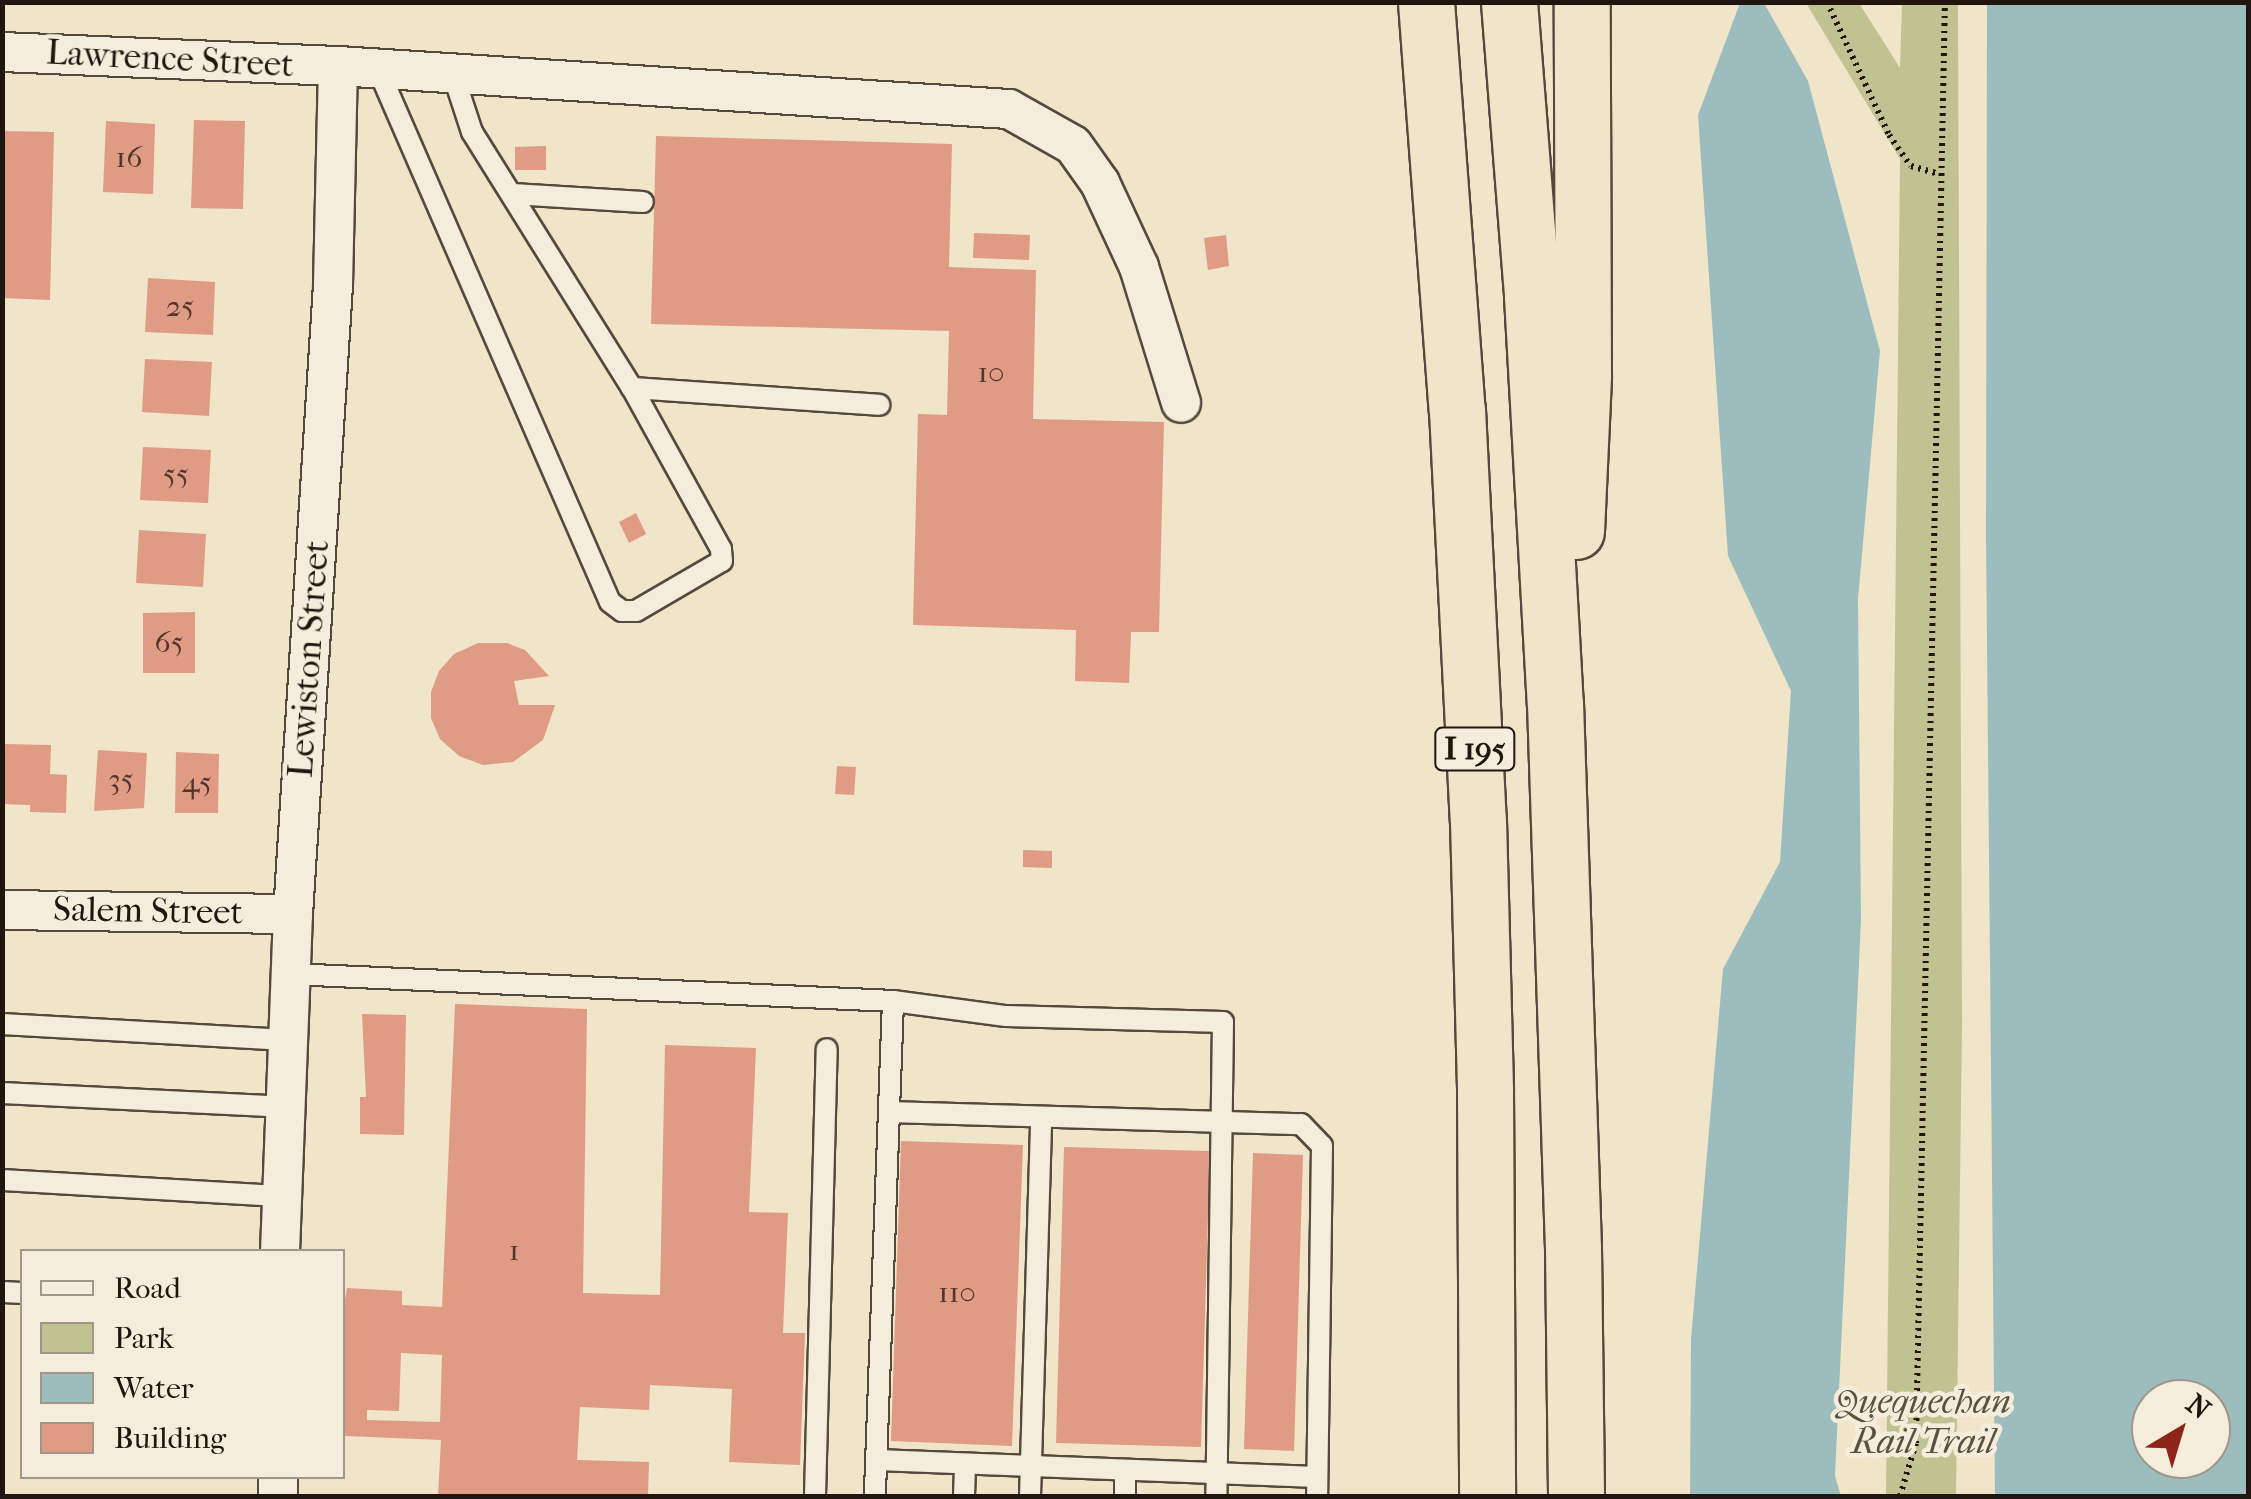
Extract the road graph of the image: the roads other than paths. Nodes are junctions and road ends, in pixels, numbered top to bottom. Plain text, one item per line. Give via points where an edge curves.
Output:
1 (1426, 2) edge
2 (1509, 2) edge
3 (1582, 2) edge
4 (2, 52) edge
5 (338, 66) junction
6 (378, 69) junction
7 (453, 74) junction
8 (513, 194) junction
9 (642, 202) dead end
10 (632, 388) junction
11 (1181, 402) dead end
12 (879, 406) dead end
13 (1560, 839) junction
14 (2, 910) edge
15 (292, 914) junction
16 (290, 974) junction
17 (894, 1001) junction
18 (2, 1024) edge
19 (287, 1040) junction
20 (826, 1050) dead end
21 (2, 1093) edge
22 (284, 1107) junction
23 (889, 1112) junction
24 (1042, 1116) junction
25 (1221, 1122) junction
26 (2, 1180) edge
27 (282, 1196) junction
28 (280, 1249) edge
29 (877, 1460) junction
30 (965, 1464) junction
31 (1030, 1466) junction
32 (1126, 1470) junction
33 (1216, 1473) junction
34 (1317, 1487) edge
35 (815, 1496) edge
36 (875, 1496) edge
37 (964, 1496) edge
38 (1030, 1496) edge
39 (1124, 1496) edge
40 (1216, 1496) edge
41 (1486, 1496) edge
42 (1576, 1496) edge

1 - 41 highway, I 195 via 1457,410 1478,820
2 - 13 highway, I 195 via 1537,372
3 - 13 highway via 1583,375
4 - 5 street, Lawrence Street
5 - 6 street, Lawrence Street
5 - 15 street, Lewiston Street via 324,455
6 - 7 street, Lawrence Street
6 - 10 lane via 610,602 622,611 636,611 722,562 721,549
7 - 8 lane via 472,132
7 - 11 street, Lawrence Street via 1009,109 1073,145 1100,182 1139,267
8 - 9 lane
8 - 10 lane
10 - 12 lane
13 - 42 highway, I 195
14 - 15 street, Salem Street
15 - 16 street, Lewiston Street
16 - 17 lane
16 - 19 street, Lewiston Street
17 - 23 lane
17 - 25 lane via 1006,1016 1223,1022
18 - 19 lane
19 - 22 street, Lewiston Street
20 - 35 lane
21 - 22 lane
22 - 27 street, Lewiston Street
23 - 24 lane
23 - 29 lane
24 - 25 lane
24 - 31 lane
25 - 33 lane
25 - 34 lane via 1301,1124 1322,1146
26 - 27 lane
27 - 28 street, Lewiston Street
29 - 30 lane
29 - 36 lane
30 - 31 lane
30 - 37 lane
31 - 32 lane
31 - 38 lane
32 - 33 lane
32 - 39 lane
33 - 34 lane
33 - 40 lane

